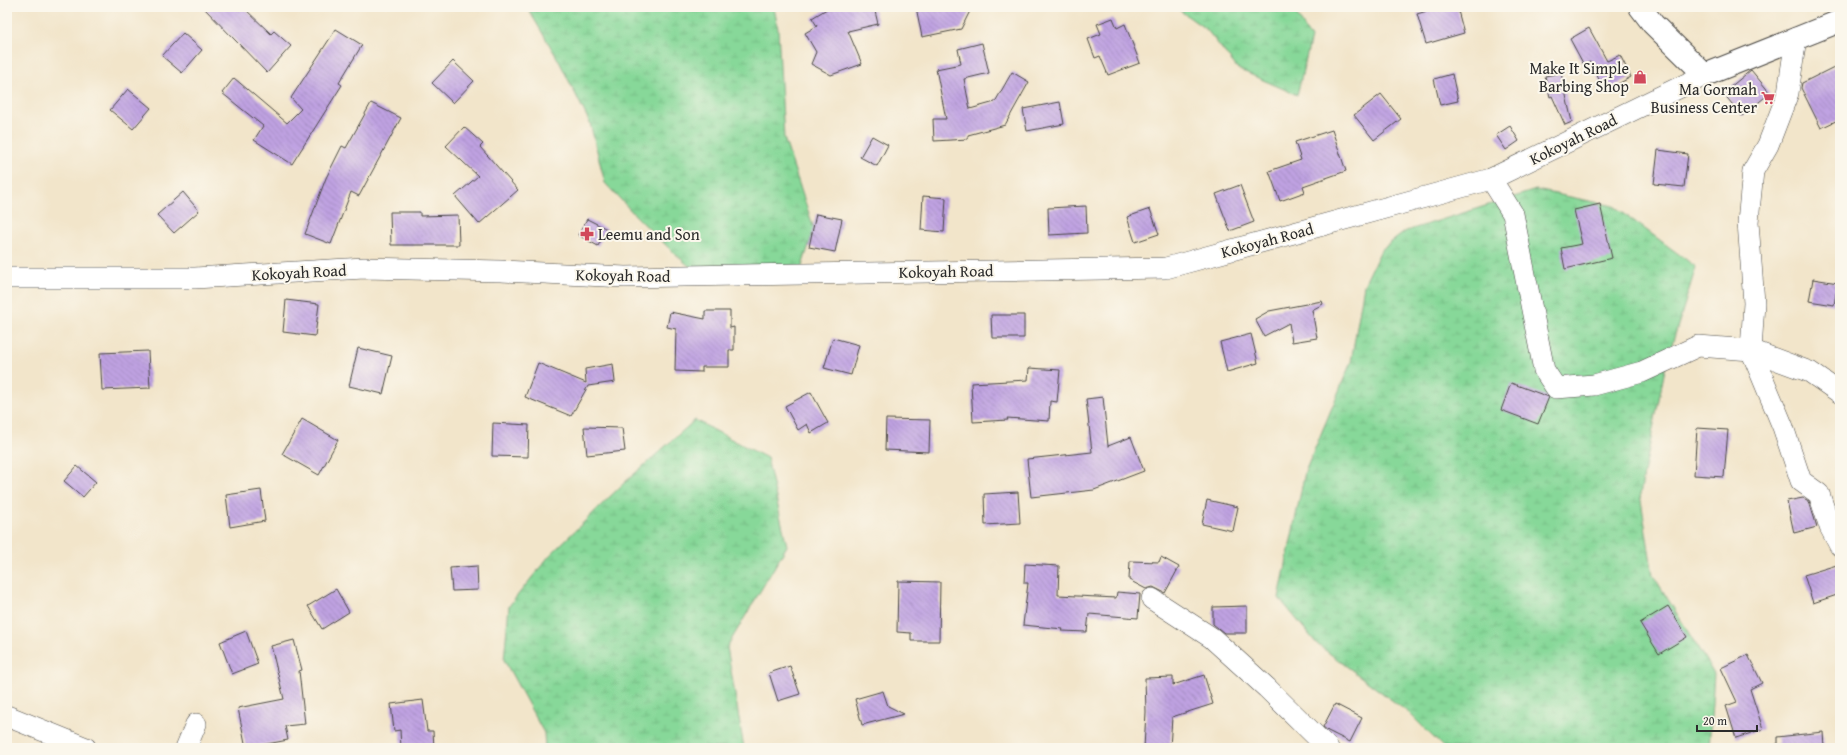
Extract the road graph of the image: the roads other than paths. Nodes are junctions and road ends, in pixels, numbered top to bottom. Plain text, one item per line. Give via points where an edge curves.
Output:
1 (1640, 7) edge
2 (1840, 21) edge
3 (1796, 38) junction
4 (1705, 75) junction
5 (1490, 180) junction
6 (7, 278) edge
7 (1751, 350) junction
8 (1840, 393) edge
9 (1840, 546) edge
10 (1152, 599) dead end
11 (7, 716) edge
12 (196, 724) dead end
13 (86, 748) edge
14 (186, 748) edge
15 (1328, 748) edge

1 - 4 main road
2 - 3 main road, Kokoyah Road
3 - 4 main road, Kokoyah Road
3 - 7 street via 1788,93 1768,145 1753,171 1748,222 1754,303
4 - 5 street, Kokoyah Road
5 - 6 street, Kokoyah Road via 1166,268 625,277 364,268 195,278
5 - 7 street via 1513,214 1544,370 1556,388 1594,385 1642,372 1698,346
7 - 8 street via 1810,372
7 - 9 street via 1783,427 1801,481 1819,494 1830,527
10 - 15 street via 1212,638
11 - 13 street
12 - 14 street

